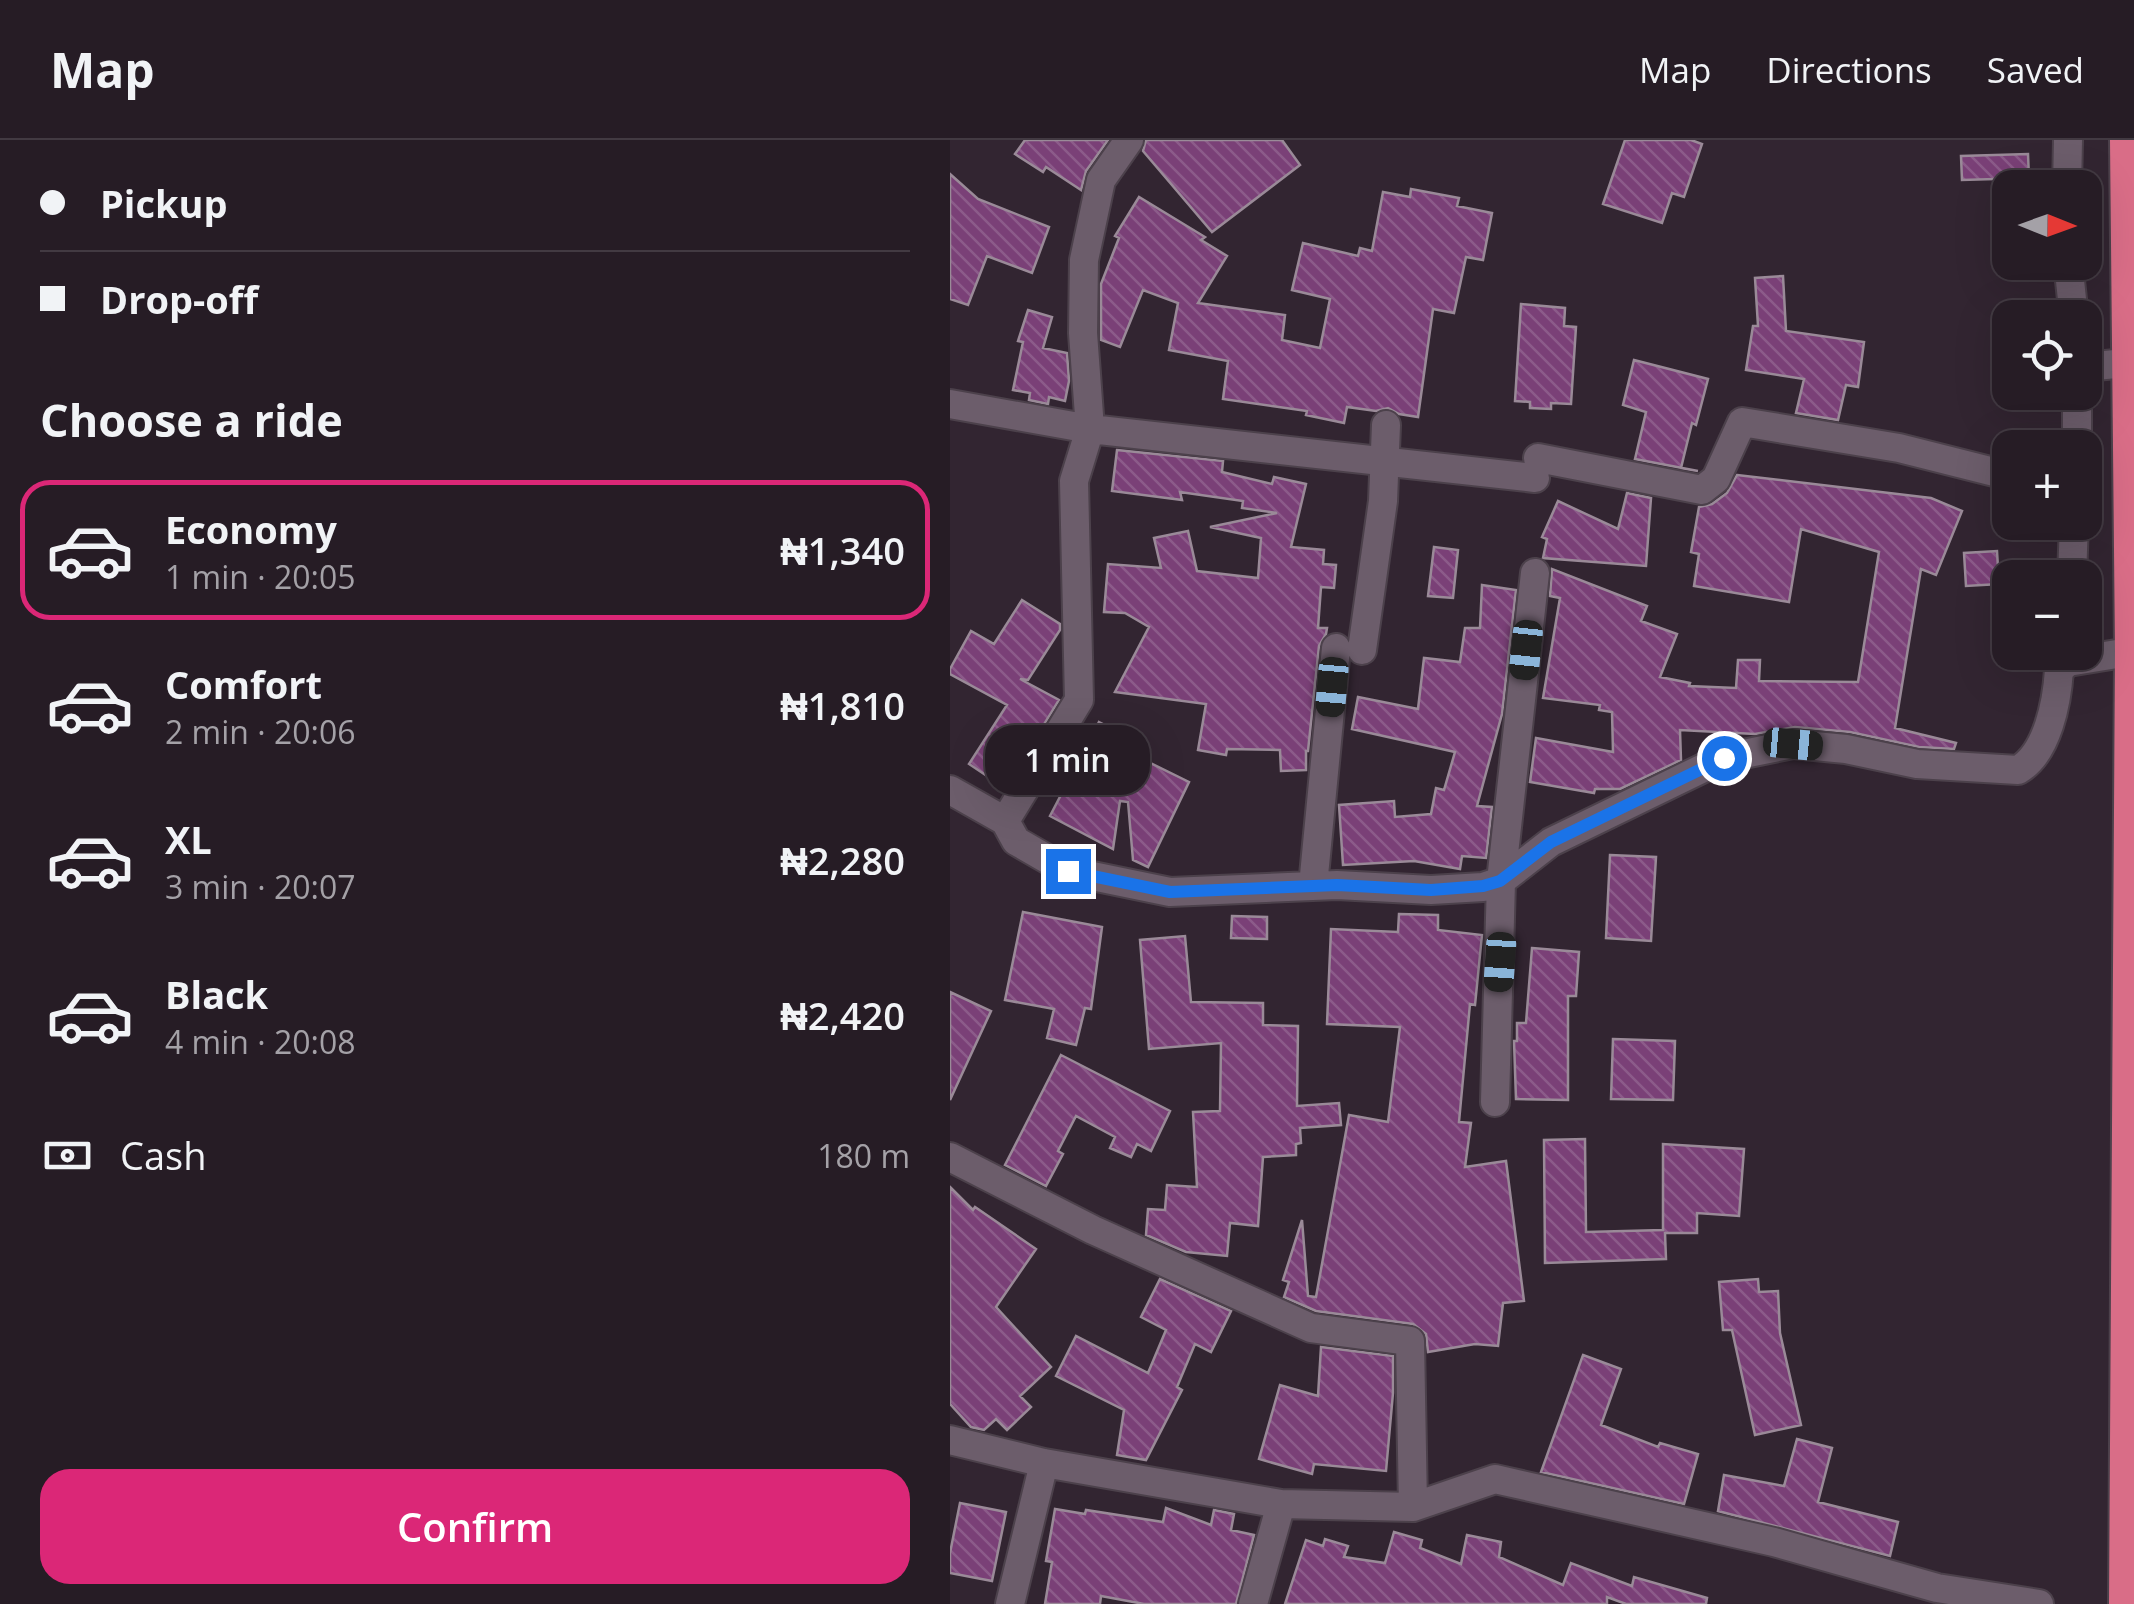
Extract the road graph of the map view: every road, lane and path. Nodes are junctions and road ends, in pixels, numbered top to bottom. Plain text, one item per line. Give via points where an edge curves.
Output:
1 (1130, 140) edge
2 (2068, 140) edge
3 (2124, 140) edge
4 (2067, 170) edge
5 (2126, 363) junction
6 (2102, 365) edge
7 (950, 404) edge
8 (1386, 425) dead end
9 (1090, 429) junction
10 (1386, 462) junction
11 (1992, 471) edge
12 (2131, 514) edge
13 (1534, 573) dead end
14 (2128, 652) junction
15 (2102, 654) edge
16 (2060, 670) edge
17 (950, 790) edge
18 (1004, 820) junction
19 (1500, 881) junction
20 (1313, 886) junction
21 (1496, 1102) dead end
22 (950, 1157) edge
23 (950, 1440) edge
24 (1044, 1463) junction
25 (1281, 1504) junction
26 (1413, 1507) junction
27 (1010, 1604) edge
28 (1253, 1604) edge
29 (2039, 1604) edge
30 (2123, 1604) edge

1 - 9 street via 1101,180 1084,260
2 - 4 street
3 - 5 highway
5 - 6 street
5 - 12 highway
7 - 9 street
8 - 10 street
9 - 10 street
9 - 18 street via 1074,481 1079,700
10 - 11 street via 1536,468 1702,490 1716,479 1742,422
10 - 20 street
12 - 14 highway
13 - 19 street
14 - 15 street
14 - 30 highway
16 - 19 street via 2038,751 2018,770 1917,764 1793,744 1724,758 1551,842
17 - 18 street
18 - 20 street via 1016,841 1068,871 1170,892
19 - 20 street via 1431,890
19 - 21 street
22 - 26 street via 1311,1328 1410,1341
23 - 24 street
24 - 25 street
24 - 27 street
25 - 26 street
25 - 28 street
26 - 29 street via 1495,1479 1774,1542 1937,1588

